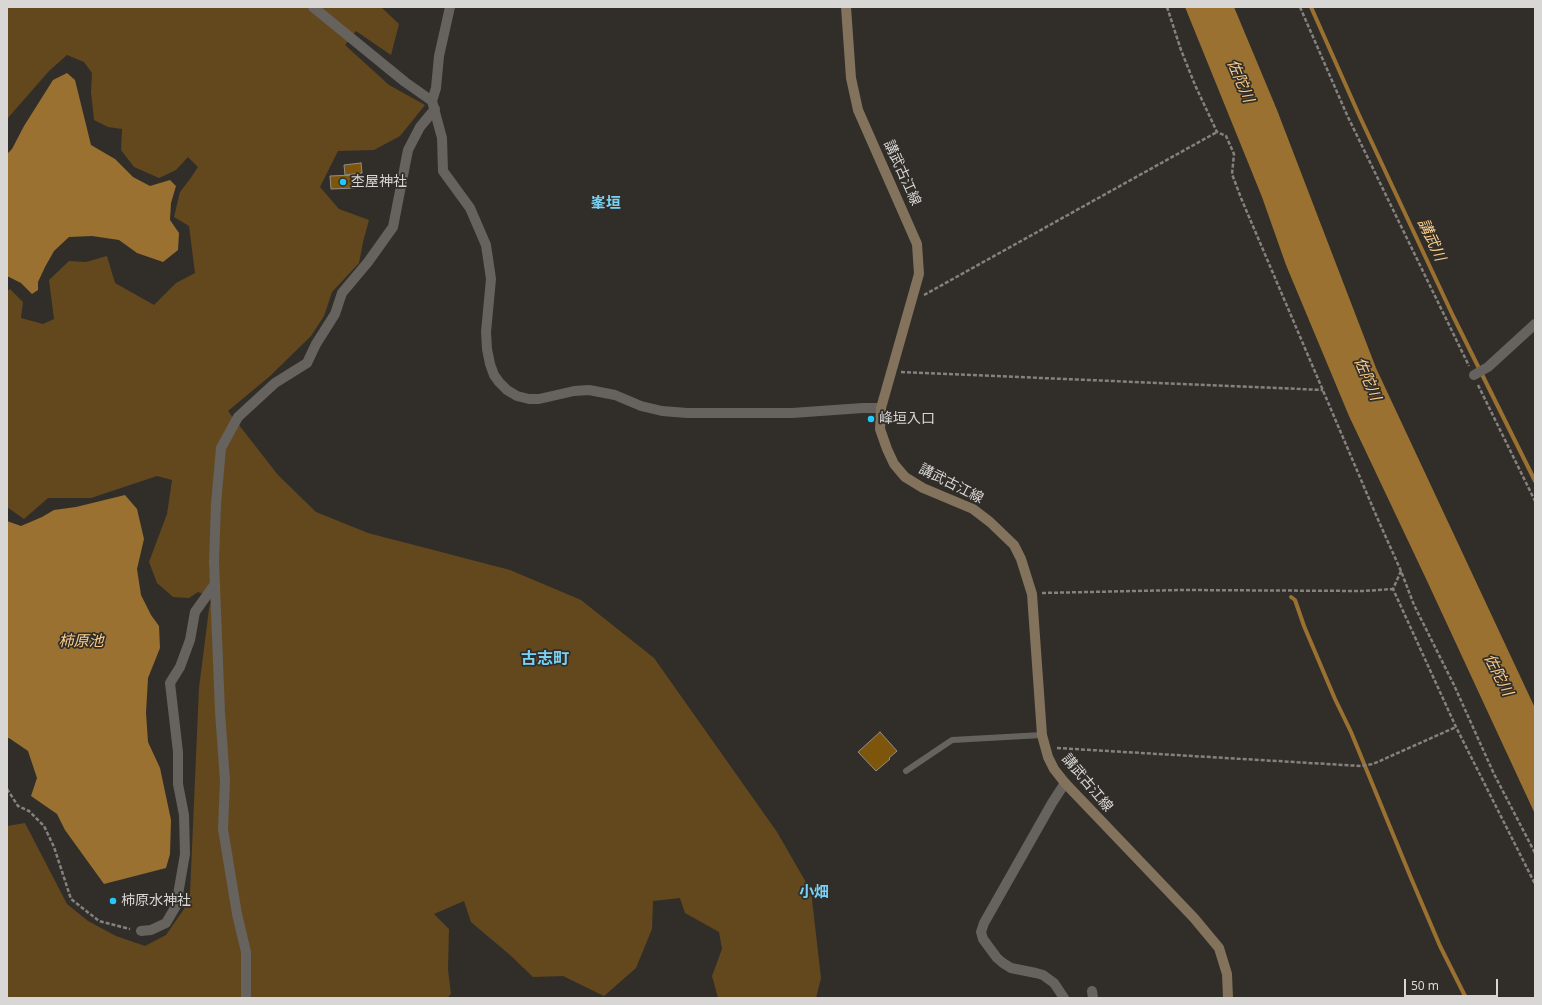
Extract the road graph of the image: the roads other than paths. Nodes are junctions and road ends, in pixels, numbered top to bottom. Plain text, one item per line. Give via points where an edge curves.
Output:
1 (313, 7) edge
2 (450, 7) edge
3 (846, 7) edge
4 (433, 105) junction
5 (1535, 324) edge
6 (1475, 374) road end
7 (881, 408) junction
8 (215, 584) junction
9 (1042, 735) junction
10 (906, 772) dead end
11 (1065, 783) junction
12 (141, 931) road end
13 (246, 998) edge
14 (1064, 998) edge
15 (1228, 998) edge

1 - 4 street
2 - 4 street via 439,56
3 - 7 main road, 講武古江線 via 854,96 917,244 919,274
4 - 7 street via 442,138 443,171 470,208 486,245 491,279 487,349 494,374 508,390 529,399 589,390 615,395 641,406 662,411 687,413
4 - 8 street via 408,150 393,227 342,293 335,314 307,364 275,383 238,417 222,448 216,504
5 - 6 street via 1488,367
7 - 9 main road, 講武古江線 via 880,429 886,449 905,477 923,488 973,509 1007,537 1021,559 1032,594
8 - 12 street via 195,612 183,660 170,683 178,752 178,784 184,815 185,854 176,906 166,923 152,930
8 - 13 street via 225,781 223,829 246,952
9 - 10 lane via 952,740
9 - 11 main road, 講武古江線 via 1044,747 1054,769
11 - 14 street via 981,932 983,939 1003,963 1011,968 1043,975 1054,983
11 - 15 main road, 講武古江線 via 1194,918 1219,948 1227,974

